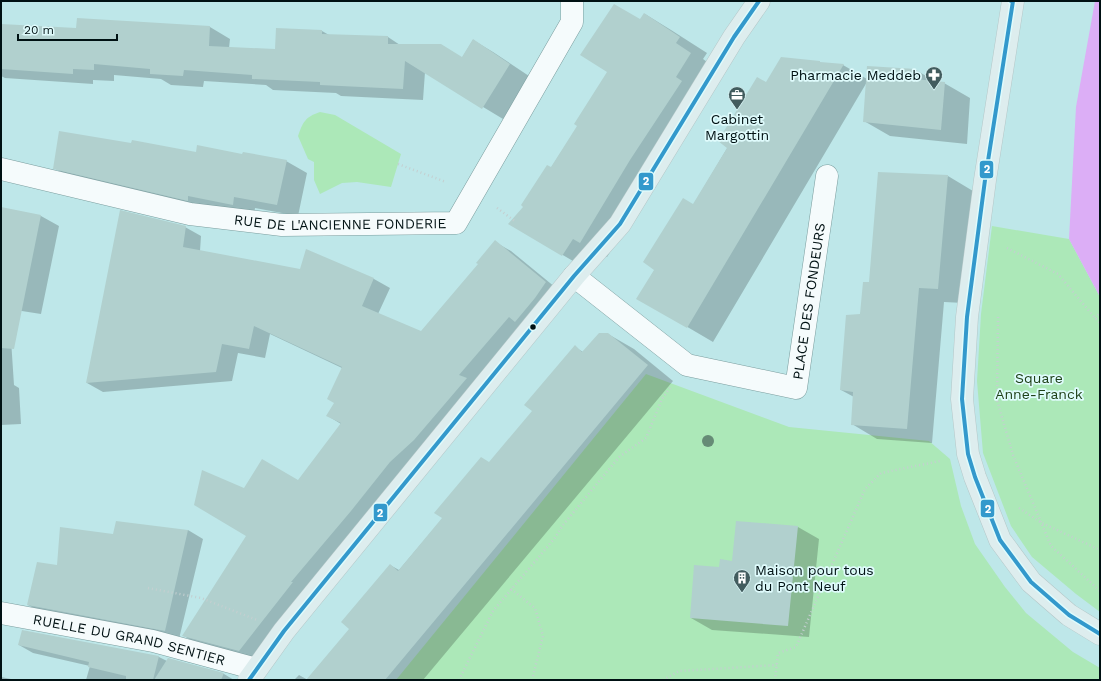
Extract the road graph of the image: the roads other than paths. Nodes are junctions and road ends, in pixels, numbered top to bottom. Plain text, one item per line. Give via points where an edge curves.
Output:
1 (572, 1) edge
2 (759, 1) edge
3 (1012, 1) edge
4 (1, 169) edge
5 (827, 176) dead end
6 (574, 276) junction
7 (1, 613) edge
8 (1100, 634) edge
9 (253, 675) edge

1 - 4 street, RUE DE L'ANCIENNE FONDERIE via 572,22 456,223 282,225 190,214
2 - 6 main road via 734,37 620,224
3 - 8 main road via 967,317 962,399 968,454 1000,540 1031,582 1069,615
5 - 6 street, PLACE DES FONDEURS via 796,388 687,365
6 - 9 main road via 284,631
7 - 9 street, RUELLE DU GRAND SENTIER via 153,641

